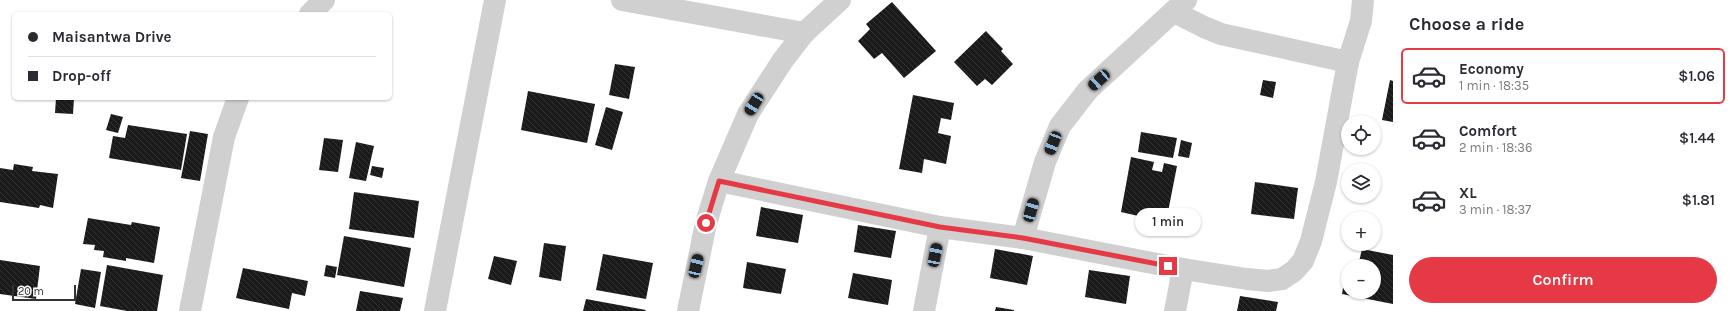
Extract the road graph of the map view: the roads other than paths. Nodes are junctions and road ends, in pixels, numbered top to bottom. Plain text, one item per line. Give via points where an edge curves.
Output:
1 (324, 0) edge
2 (495, 0) edge
3 (622, 0) edge
4 (840, 0) edge
5 (1363, 0) edge
6 (1180, 6) edge
7 (312, 12) edge
8 (804, 33) junction
9 (1348, 62) junction
10 (237, 100) edge
11 (719, 181) junction
12 (940, 227) junction
13 (1023, 238) junction
14 (1183, 269) junction
15 (190, 311) edge
16 (435, 311) edge
17 (688, 311) edge
18 (924, 311) edge
19 (1176, 311) edge

1 - 7 street
2 - 16 street
3 - 8 street
4 - 8 street
5 - 9 street via 1361,20
6 - 9 street via 1204,28 1221,34
6 - 13 street via 1088,90 1060,126 1045,162
8 - 11 street via 748,114
9 - 14 street via 1326,182 1311,241 1303,261 1282,279 1268,281
10 - 15 street via 224,138
11 - 12 street
11 - 17 street via 706,223
12 - 13 street
12 - 18 street
13 - 14 street
14 - 19 street

